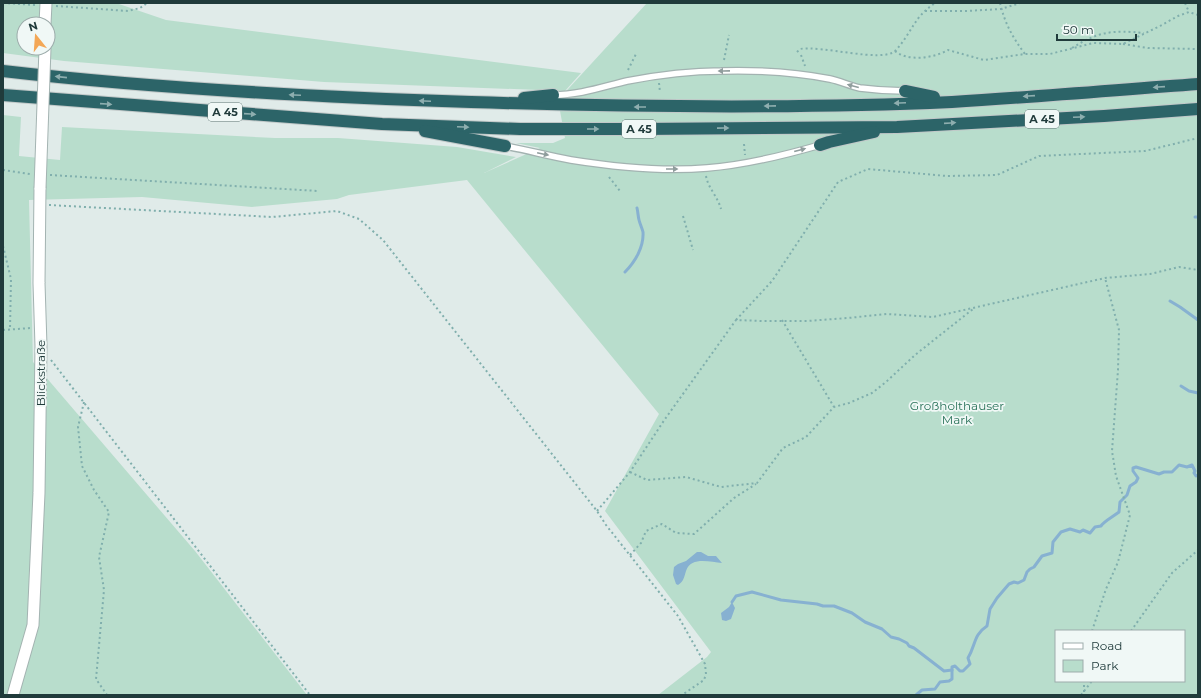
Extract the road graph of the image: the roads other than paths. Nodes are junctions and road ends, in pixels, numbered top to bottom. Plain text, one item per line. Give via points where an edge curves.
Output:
1 (46, 4) edge
2 (45, 16) edge
3 (45, 56) edge
4 (3, 71) edge
5 (1198, 84) edge
6 (905, 91) joint
7 (3, 95) edge
8 (553, 95) joint
9 (478, 102) junction
10 (952, 102) junction
11 (1198, 109) edge
12 (382, 124) junction
13 (897, 126) junction
14 (820, 145) joint
15 (505, 146) joint
16 (13, 695) edge

1 - 2 street, bridge
3 - 16 street, Blickstraße, bridge via 40,188 39,493 33,625
9 -> 4 highway, A 45 via 339,98 183,88
5 -> 10 highway, A 45
6 -> 8 lane via 879,90 785,72 756,70 690,72 628,81 581,93
6 - 10 highway
7 -> 12 highway, A 45
8 - 9 highway
10 -> 9 highway, A 45 via 737,107
13 -> 11 highway, A 45
12 -> 13 highway, A 45 via 639,130
12 - 15 highway
13 - 14 highway
15 -> 14 lane via 569,160 672,169 746,163

